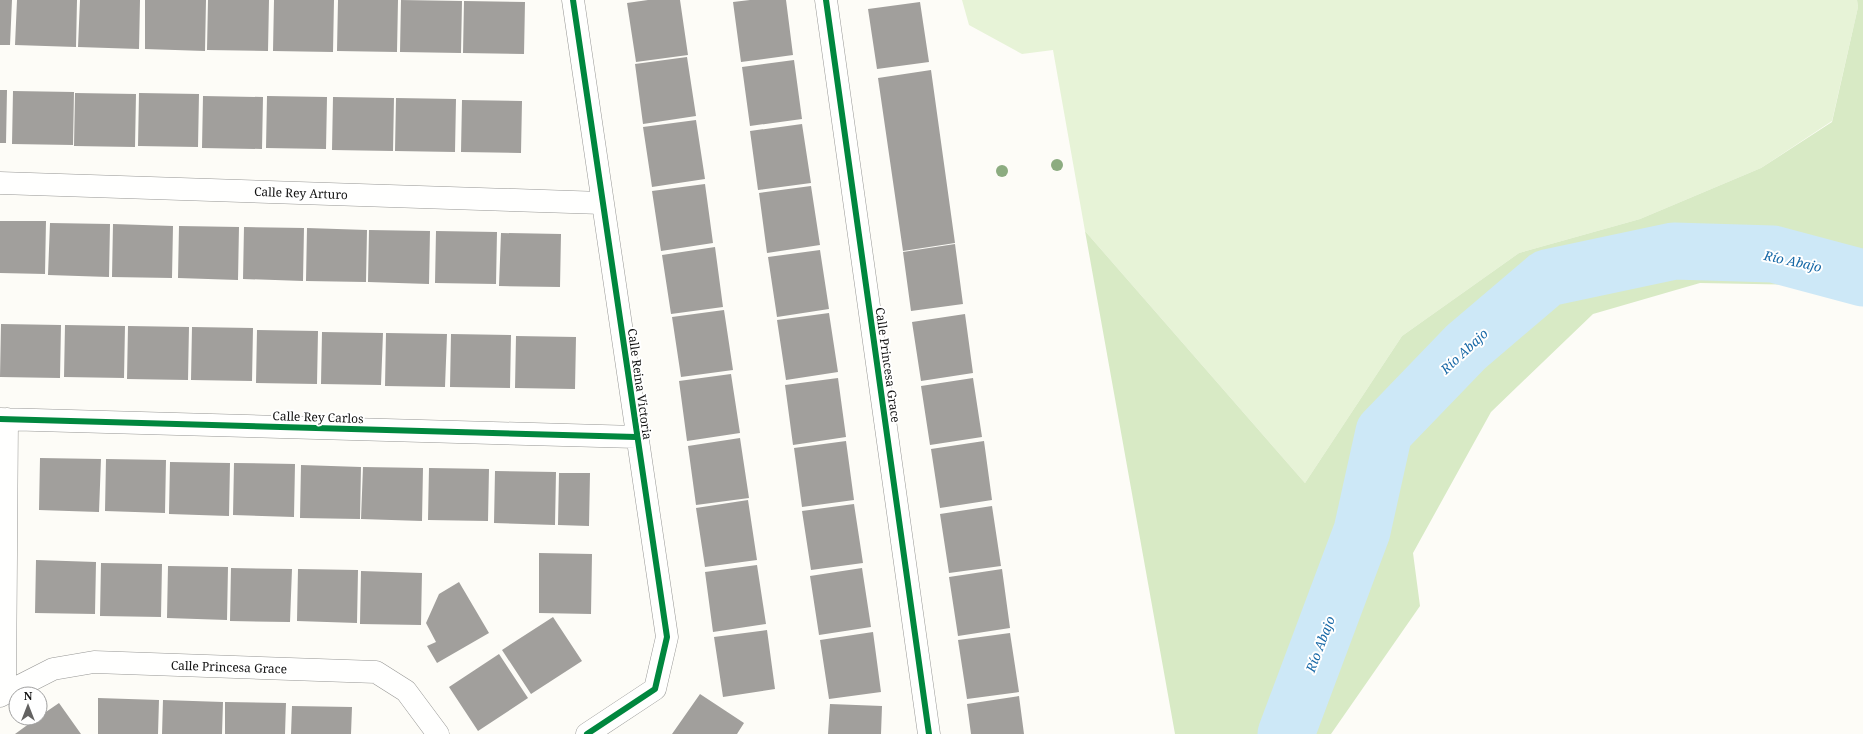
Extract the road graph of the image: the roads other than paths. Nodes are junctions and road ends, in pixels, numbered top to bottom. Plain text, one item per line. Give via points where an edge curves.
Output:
1 (573, 0) edge
2 (826, 0) edge
3 (0, 183) edge
4 (602, 203) junction
5 (4, 419) edge
6 (636, 437) junction
7 (3, 694) edge
8 (438, 734) edge
9 (587, 734) edge
10 (929, 734) edge

1 - 4 street, Calle Reina Victoria
2 - 10 street, Calle Princesa Grace
3 - 4 street, Calle Rey Arturo
4 - 6 street, Calle Reina Victoria
5 - 6 street, Calle Rey Carlos
5 - 7 street
6 - 9 street, Calle Reina Victoria via 667,637 655,689
7 - 8 street, Calle Princesa Grace via 53,669 94,662 376,672 406,692

